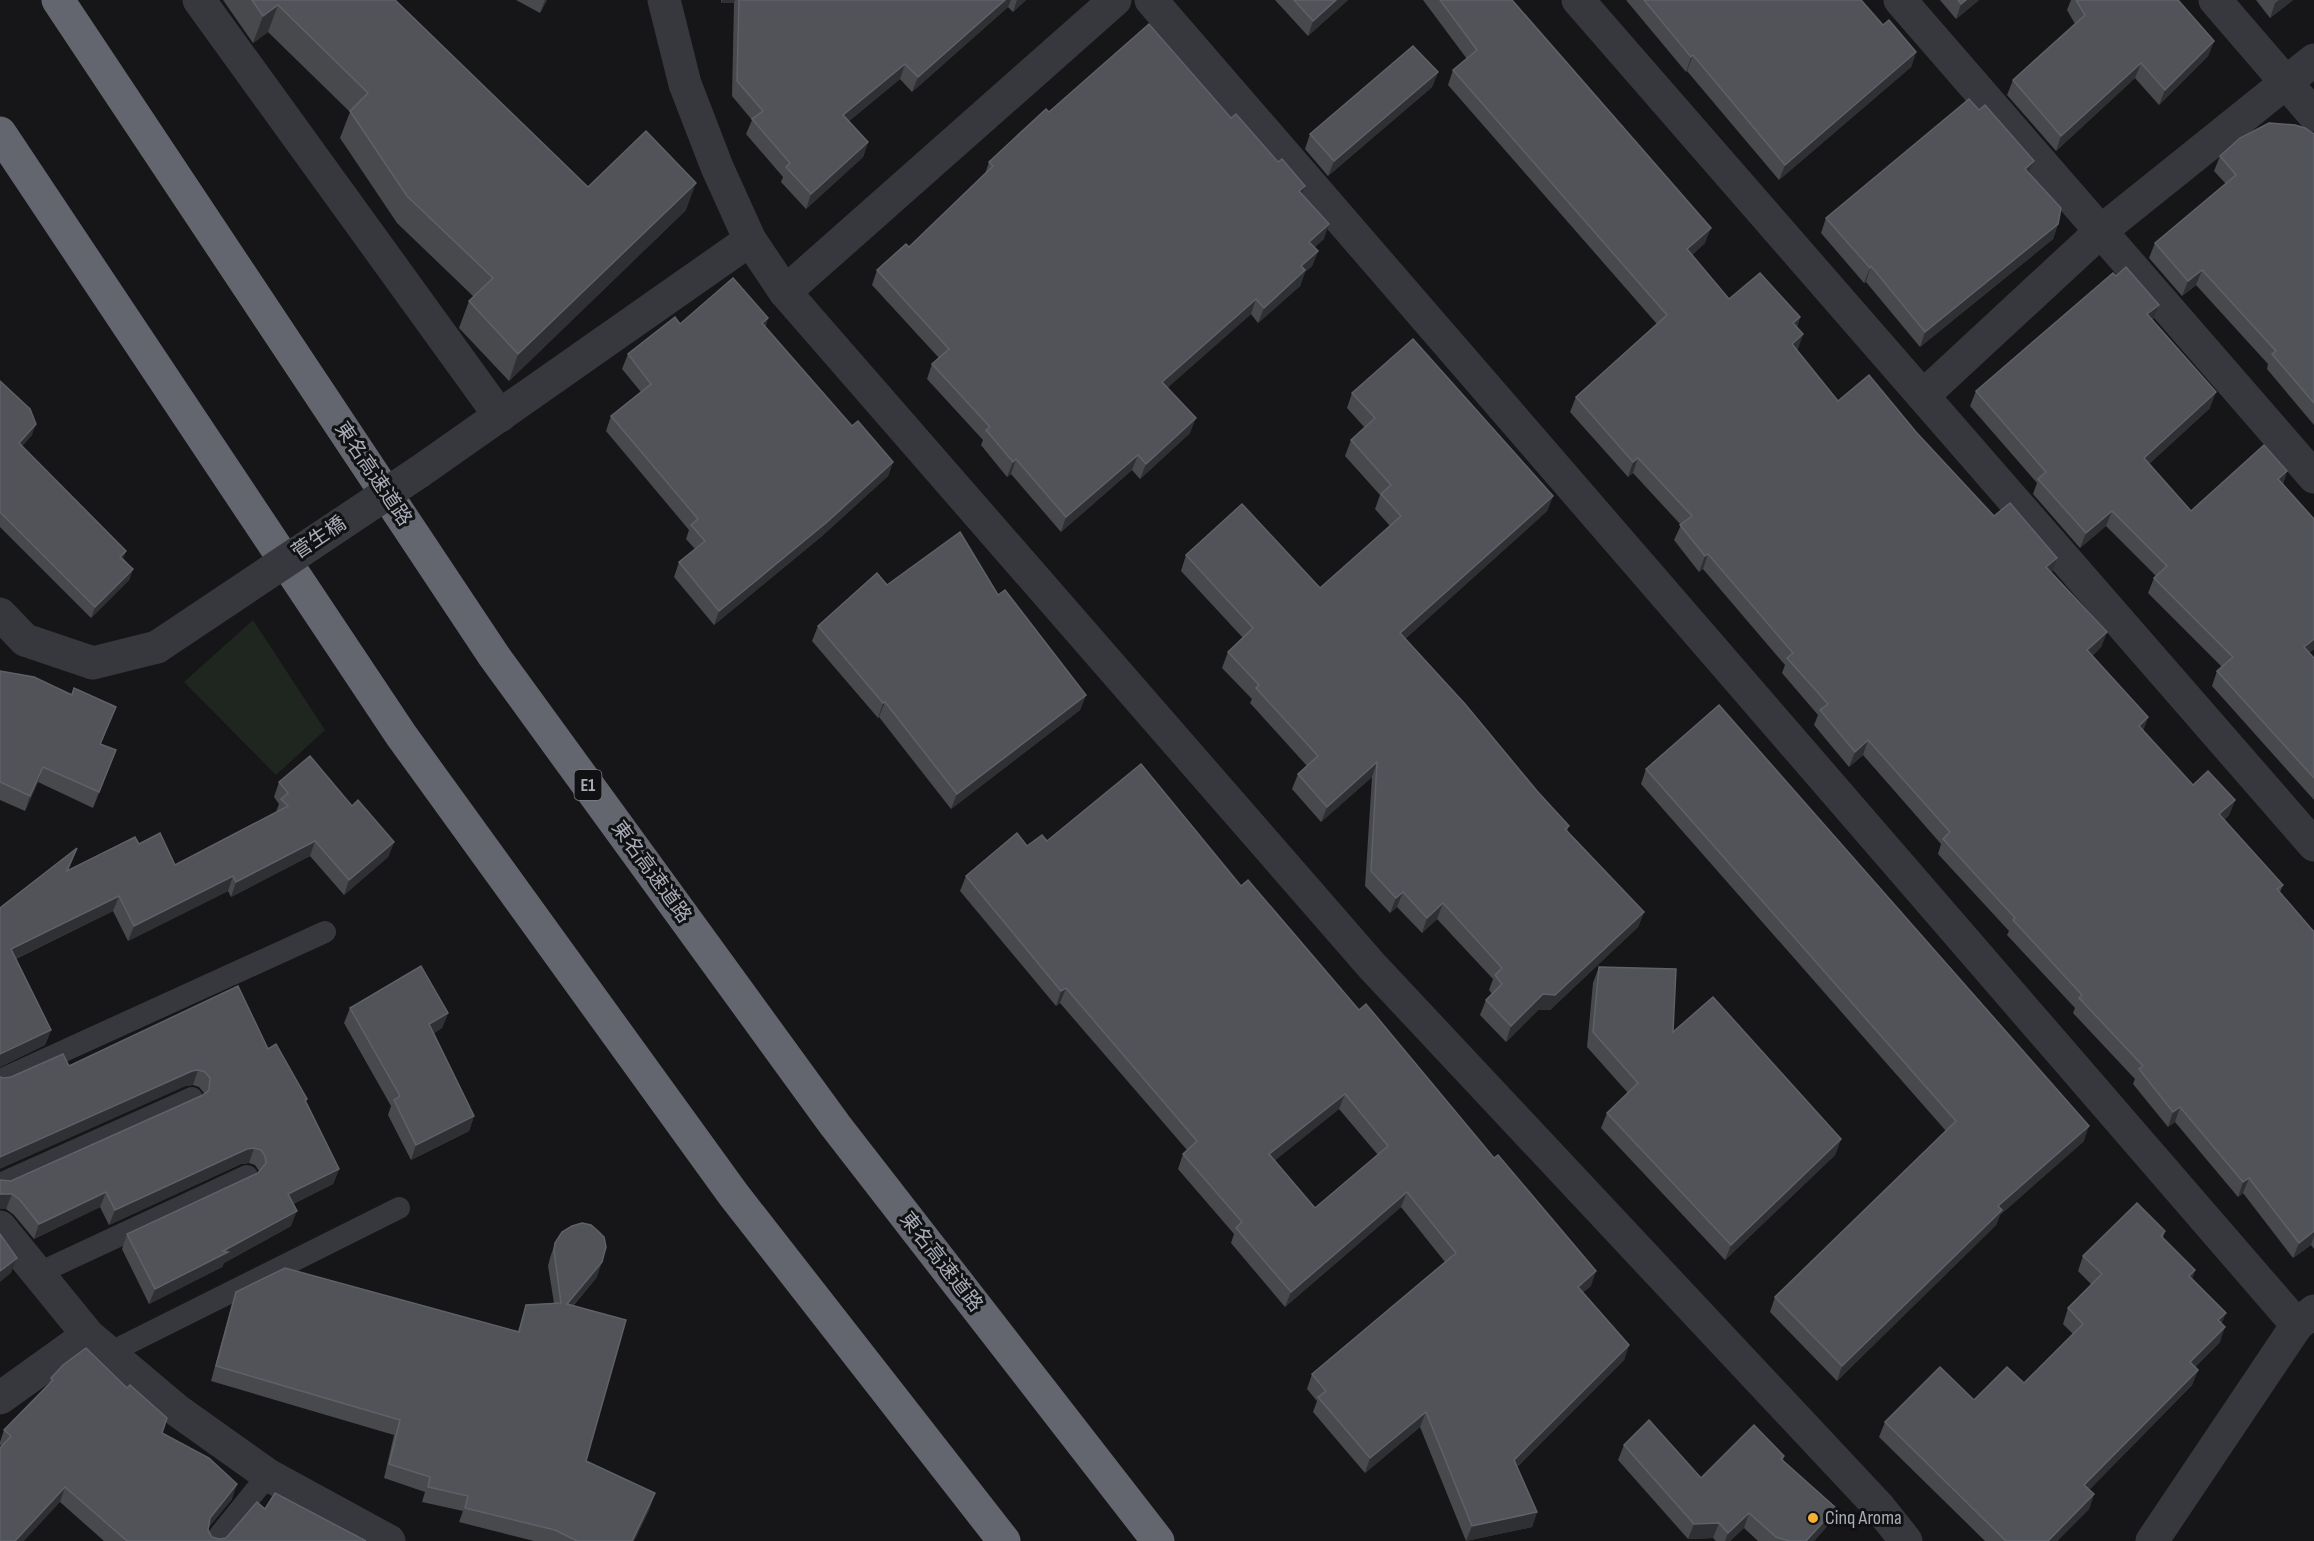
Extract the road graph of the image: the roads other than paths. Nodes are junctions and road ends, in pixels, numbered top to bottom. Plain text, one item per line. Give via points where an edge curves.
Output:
1 (58, 0) edge
2 (199, 0) edge
3 (664, 0) edge
4 (1115, 0) edge
5 (1151, 0) edge
6 (1578, 0) edge
7 (1900, 0) edge
8 (2215, 0) edge
9 (2314, 60) edge
10 (2285, 81) junction
11 (2314, 115) edge
12 (0, 133) edge
13 (2101, 231) junction
14 (750, 240) junction
15 (785, 292) junction
16 (1923, 396) junction
17 (491, 423) junction
18 (2314, 477) edge
19 (0, 614) edge
20 (2314, 845) edge
21 (325, 932) dead end
22 (0, 1080) edge
23 (192, 1098) edge
24 (247, 1176) edge
25 (0, 1184) edge
26 (399, 1208) dead end
27 (0, 1227) edge
28 (39, 1274) junction
29 (2305, 1318) edge
30 (98, 1344) junction
31 (0, 1398) edge
32 (268, 1475) junction
33 (215, 1541) edge
34 (389, 1541) edge
35 (1004, 1541) edge
36 (1158, 1541) edge
37 (1906, 1541) edge
38 (2152, 1541) edge

1 - 36 highway, 東名高速道路 / E1 via 494,656 835,1125
2 - 17 street
3 - 14 street via 685,84
4 - 15 street
5 - 29 street
6 - 16 street
7 - 13 street
8 - 10 street
9 - 10 street
10 - 11 street
10 - 13 street
12 - 35 highway via 401,735 733,1194
13 - 16 street
13 - 18 street
14 - 15 street
14 - 17 street, 菅生橋
15 - 37 street via 1372,966 1879,1507
16 - 20 street
17 - 19 street, 菅生橋, bridge via 157,647 93,663 25,640
21 - 22 lane
23 - 25 lane
24 - 28 lane
26 - 30 lane
27 - 28 street
28 - 30 street
29 - 38 street
30 - 31 street
30 - 32 street via 178,1411
32 - 33 lane
32 - 34 street

